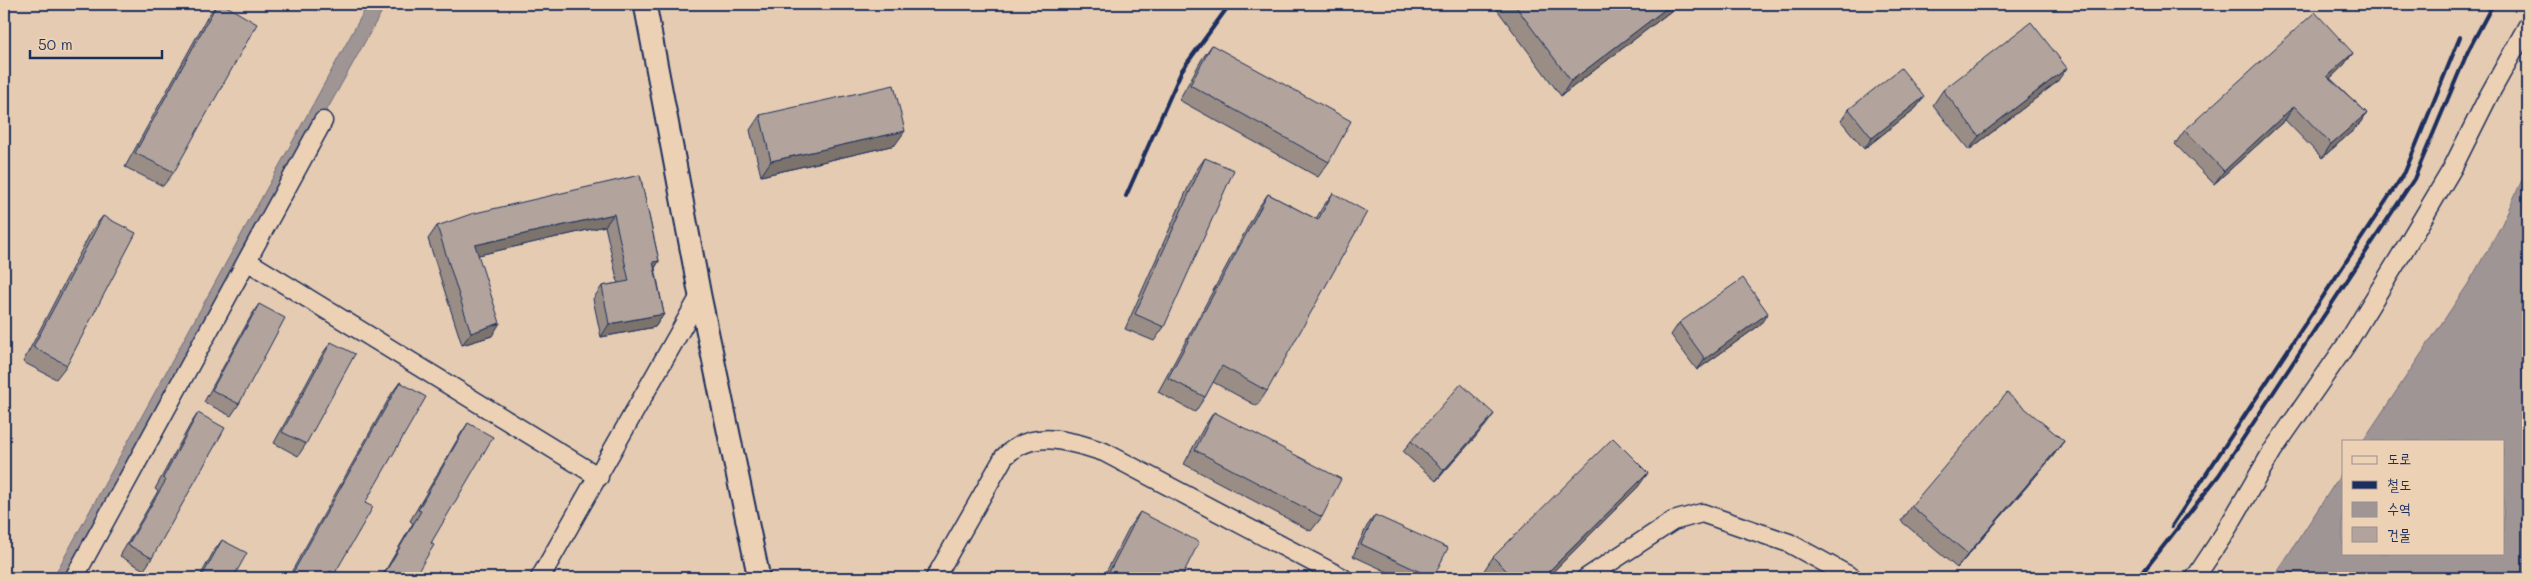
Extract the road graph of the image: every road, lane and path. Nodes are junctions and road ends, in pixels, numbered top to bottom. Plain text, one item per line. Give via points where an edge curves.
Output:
1 (645, 4) edge
2 (2528, 25) edge
3 (323, 121) dead end
4 (247, 261) junction
5 (700, 296) junction
6 (599, 477) junction
7 (74, 578) edge
8 (540, 578) edge
9 (759, 578) edge
10 (935, 578) edge
11 (1343, 578) edge
12 (1586, 578) edge
13 (1853, 578) edge
14 (2195, 578) edge

1 - 5 main road
2 - 14 street via 2452,169 2401,255 2346,345 2273,450
3 - 4 street
4 - 6 street
4 - 7 street
5 - 6 street
5 - 9 main road
6 - 8 street
10 - 11 street via 1004,457 1015,447 1032,441 1066,440 1104,452
12 - 13 street via 1673,521 1702,513 1789,542

